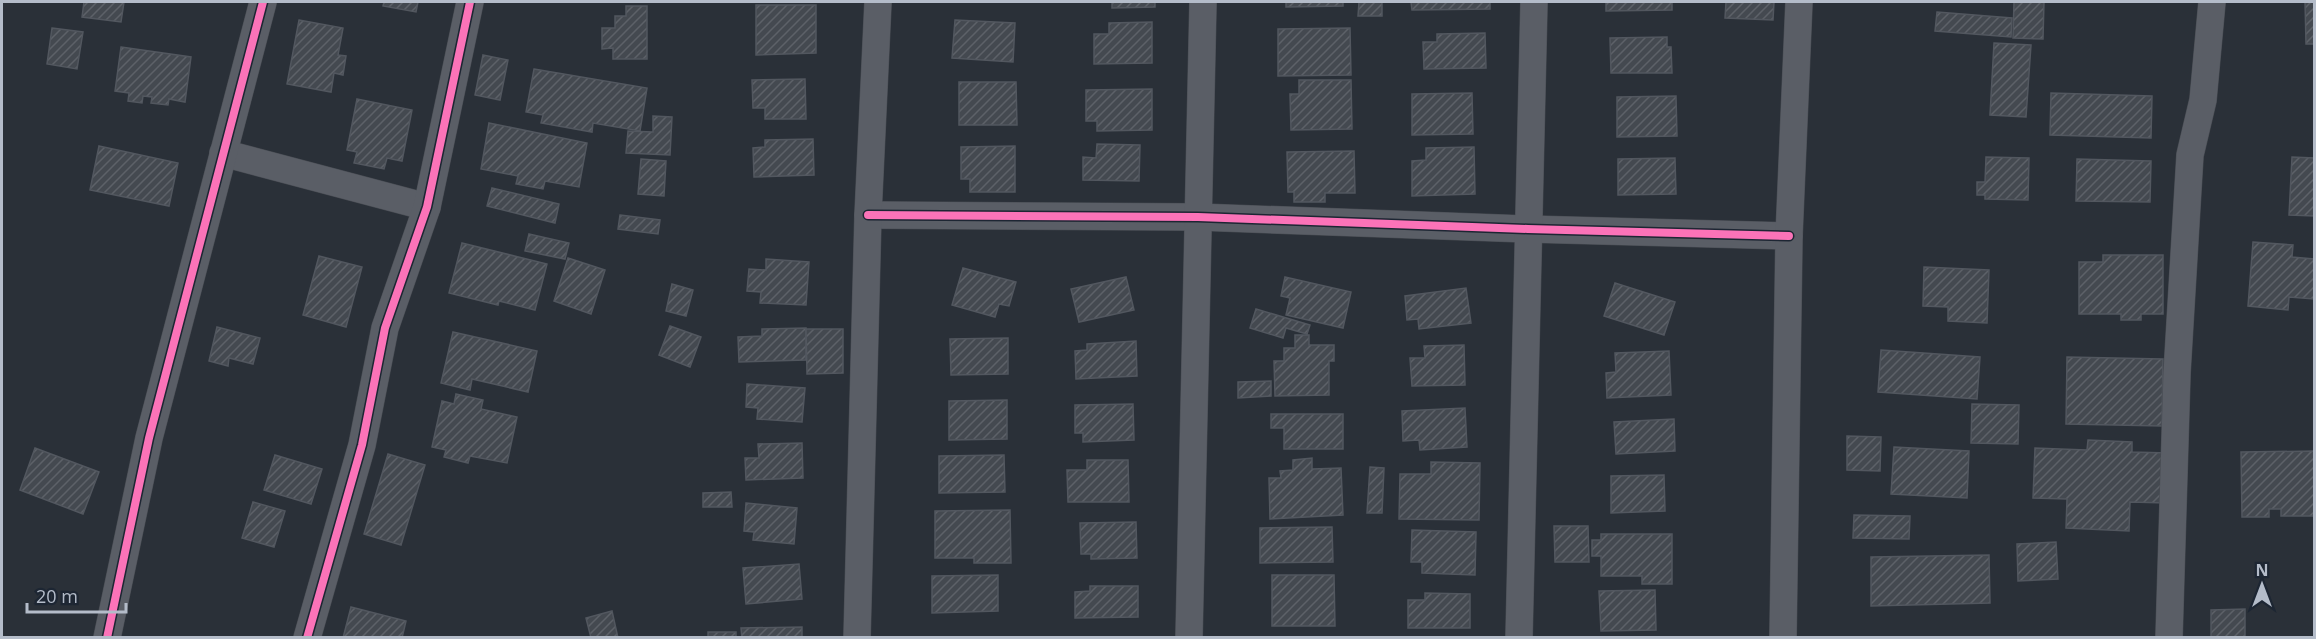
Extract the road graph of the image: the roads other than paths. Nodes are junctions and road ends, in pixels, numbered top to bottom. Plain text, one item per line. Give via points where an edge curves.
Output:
1 (264, 2) edge
2 (470, 2) edge
3 (878, 2) edge
4 (1203, 2) edge
5 (1534, 2) edge
6 (1799, 2) edge
7 (2212, 2) edge
8 (223, 153) junction
9 (427, 207) junction
10 (868, 215) junction
11 (1198, 217) junction
12 (1528, 230) junction
13 (1790, 236) junction
14 (106, 638) edge
15 (307, 638) edge
16 (857, 638) edge
17 (1189, 638) edge
18 (1519, 638) edge
19 (1783, 638) edge
20 (2169, 638) edge

1 - 8 street
2 - 9 street
3 - 10 street
4 - 11 street
5 - 12 street
6 - 13 street
7 - 20 street via 2204,100 2190,154 2177,373
8 - 9 street
8 - 14 street via 149,438
9 - 15 street via 385,328 362,445
10 - 11 street
10 - 16 street
11 - 12 street
11 - 17 street
12 - 13 street
12 - 18 street
13 - 19 street

